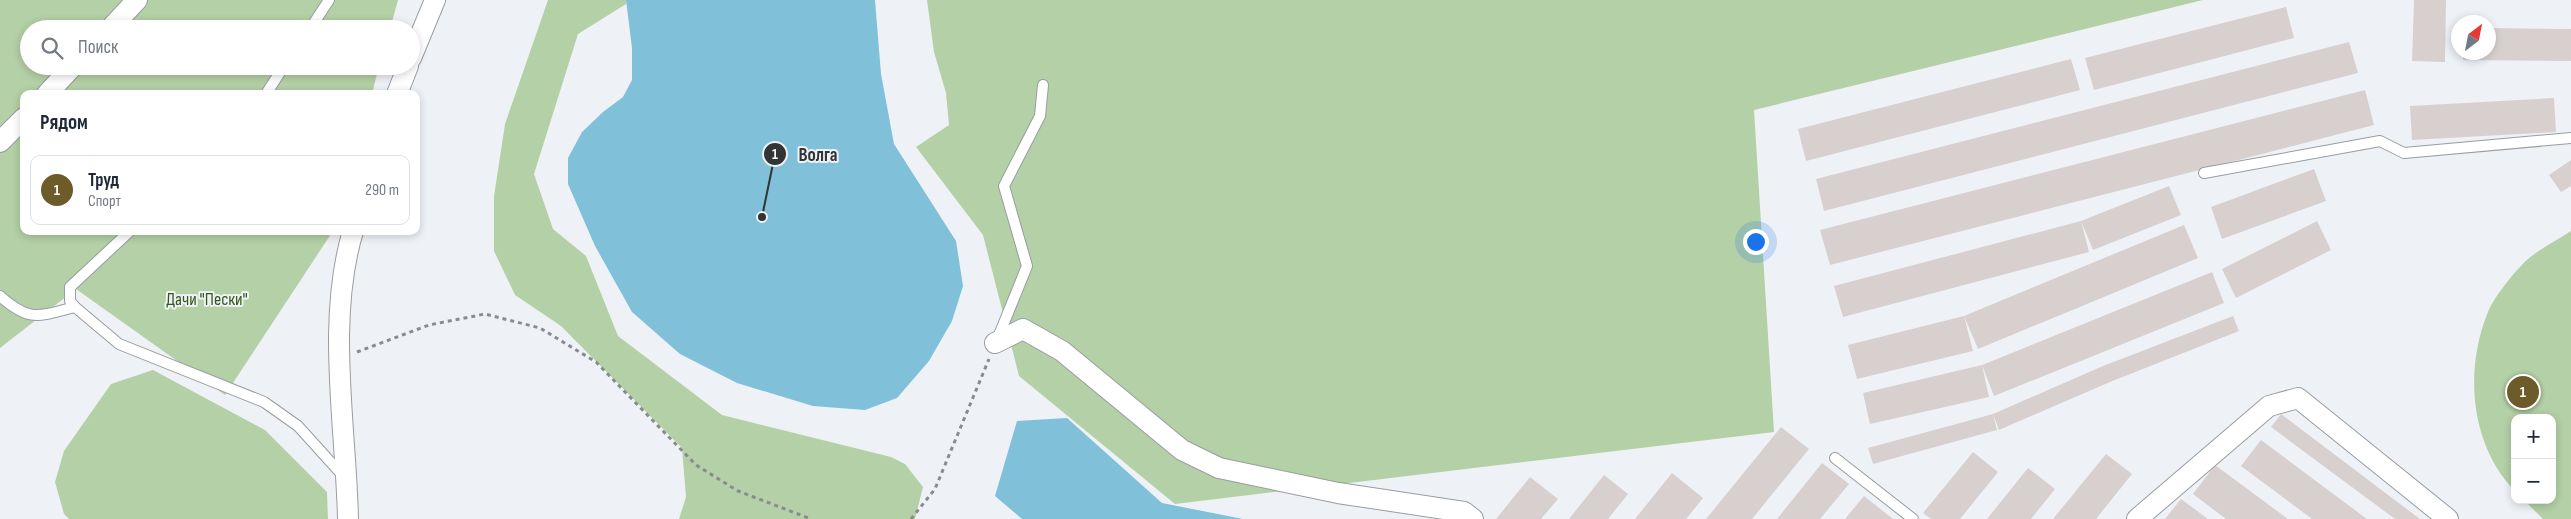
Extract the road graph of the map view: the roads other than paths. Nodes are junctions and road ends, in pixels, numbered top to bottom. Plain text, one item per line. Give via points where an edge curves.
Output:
1 (136, 0) edge
2 (329, 0) edge
3 (435, 0) edge
4 (118, 20) edge
5 (316, 20) edge
6 (420, 36) edge
7 (65, 75) edge
8 (278, 75) edge
9 (404, 75) edge
10 (1043, 85) dead end
11 (51, 90) edge
12 (269, 90) edge
13 (399, 90) edge
14 (20, 122) edge
15 (2571, 138) edge
16 (0, 142) edge
17 (2204, 173) dead end
18 (126, 235) edge
19 (352, 235) edge
20 (0, 296) edge
21 (75, 307) junction
22 (995, 343) joint
23 (1835, 458) dead end
24 (347, 481) junction
25 (348, 519) edge
26 (1472, 519) edge
27 (1913, 519) edge
28 (2138, 519) edge
29 (2448, 519) edge

1 - 4 street
2 - 5 lane
3 - 6 street
7 - 11 street
8 - 12 lane
9 - 13 street
10 - 22 lane via 1040,116 1004,186 1027,266
14 - 16 street
15 - 17 lane via 2404,153 2380,141
18 - 21 lane via 70,287 70,301
19 - 24 street via 345,256 338,359
20 - 21 lane via 16,311 36,316
21 - 24 lane via 119,344 264,402 298,426
22 - 26 street via 1023,329 1062,351 1182,450 1220,468 1338,493 1464,512
23 - 27 lane
24 - 25 street
28 - 29 street via 2269,406 2298,398

